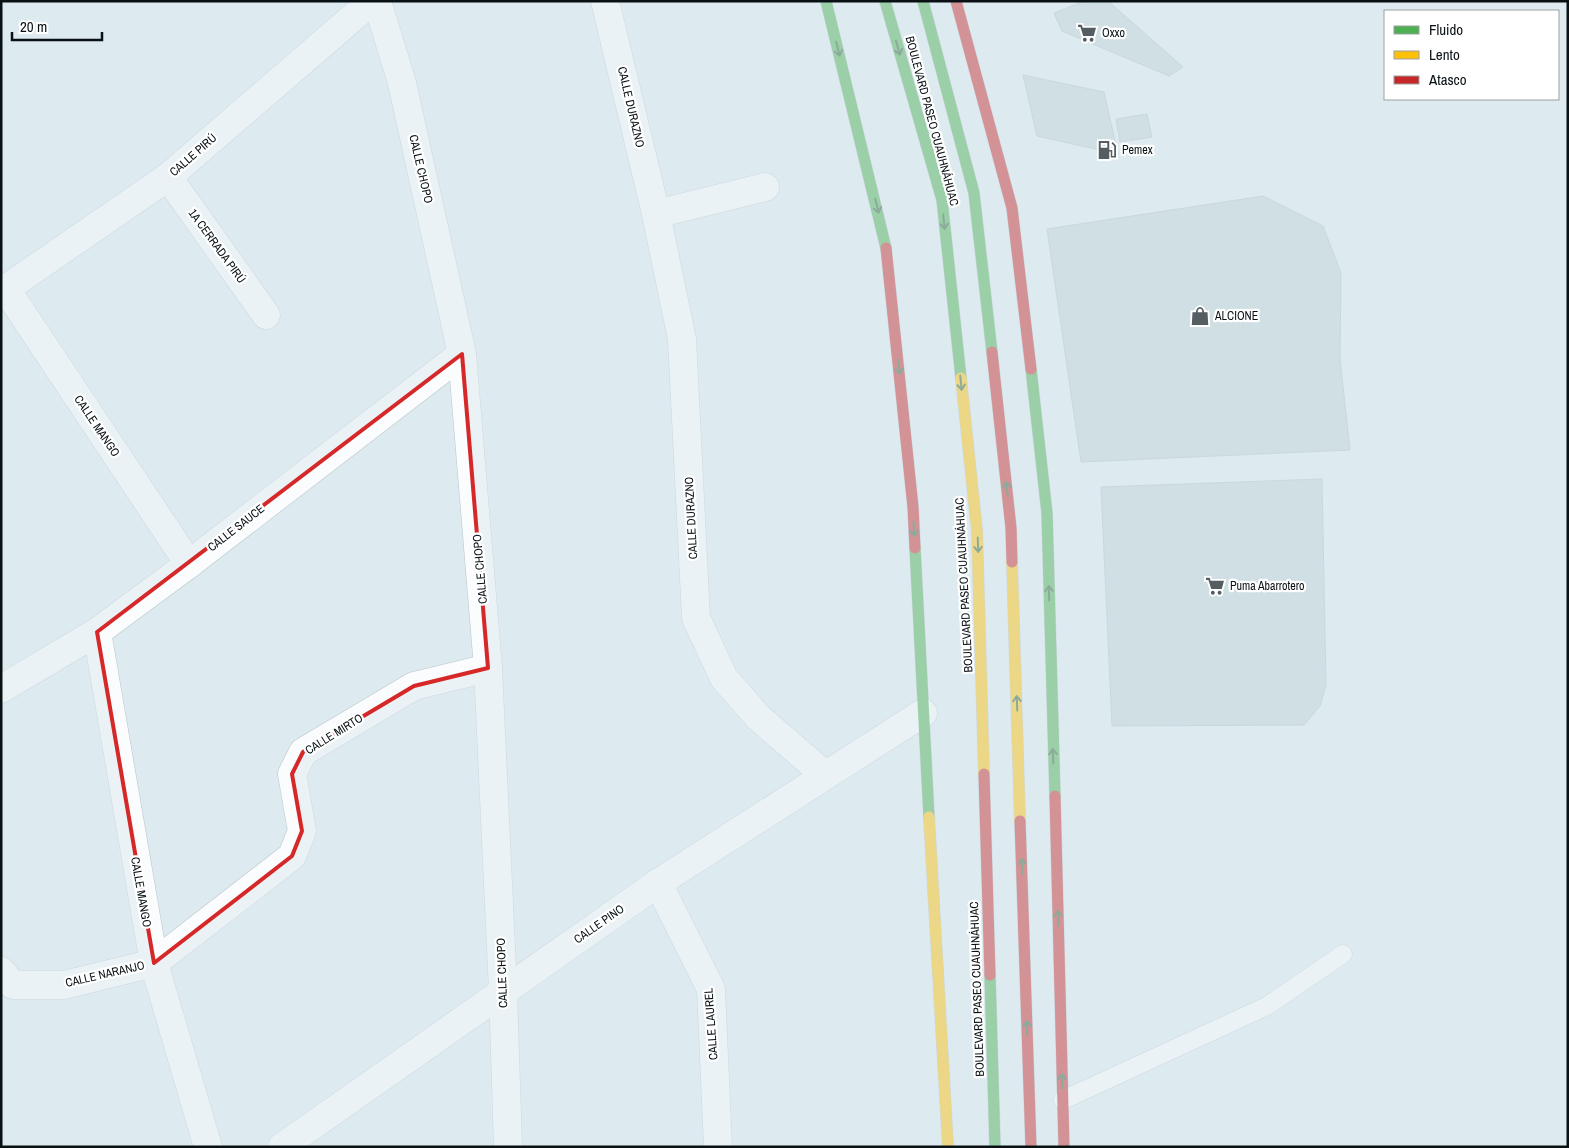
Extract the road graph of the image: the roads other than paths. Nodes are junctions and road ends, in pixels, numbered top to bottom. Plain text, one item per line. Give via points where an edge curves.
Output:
1 (372, 1) edge
2 (377, 1) edge
3 (605, 1) edge
4 (826, 1) edge
5 (885, 1) edge
6 (923, 1) edge
7 (956, 1) edge
8 (168, 177) junction
9 (765, 187) dead end
10 (656, 214) junction
11 (3, 290) edge
12 (266, 315) dead end
13 (462, 354) junction
14 (189, 564) junction
15 (97, 632) junction
16 (488, 668) junction
17 (1, 689) edge
18 (923, 713) junction
19 (826, 775) junction
20 (658, 883) junction
21 (1343, 954) dead end
22 (154, 963) junction
23 (1, 971) edge
24 (503, 991) junction
25 (1063, 1100) junction
26 (314, 1136) edge
27 (208, 1147) edge
28 (282, 1147) edge
29 (508, 1147) edge
30 (718, 1147) edge
31 (948, 1147) edge
32 (995, 1147) edge
33 (1031, 1147) edge
34 (1064, 1147) edge

1 - 8 street, CALLE PIRÚ
2 - 13 street, CALLE CHOPO via 402,83
3 - 10 street, CALLE DURAZNO
4 -> 18 street via 886,244 914,507
5 -> 32 street, BOULEVARD PASEO CUAUHNÁHUAC via 942,200 977,531
33 -> 6 street, BOULEVARD PASEO CUAUHNÁHUAC via 1011,528 974,193
25 -> 7 street via 1047,513 1012,208
8 - 11 street, CALLE PIRÚ
8 - 12 street, 1A CERRADA PIRÚ
9 - 10 street
10 - 19 street, CALLE DURAZNO via 682,338 696,618 724,678 758,717
11 - 14 street, CALLE MANGO
13 - 14 street, CALLE SAUCE
13 - 16 street, CALLE CHOPO
14 - 15 street, CALLE SAUCE
15 - 17 street, CALLE SAUCE
15 - 22 street, CALLE MANGO
16 - 22 street, CALLE MIRTO via 414,686 303,752 292,774 302,831 292,856
16 - 24 street, CALLE CHOPO
18 - 19 street, CALLE PINO
18 - 31 street
19 - 20 street, CALLE PINO
20 - 24 street, CALLE PINO
20 - 30 street, CALLE LAUREL via 711,989
21 - 25 lane via 1267,1006
22 - 23 street, CALLE NARANJO via 64,985 13,985
22 - 27 street, CALLE MANGO
24 - 26 street, CALLE PINO
24 - 29 street, CALLE CHOPO
25 - 34 street
26 - 28 street, CALLE PINO

